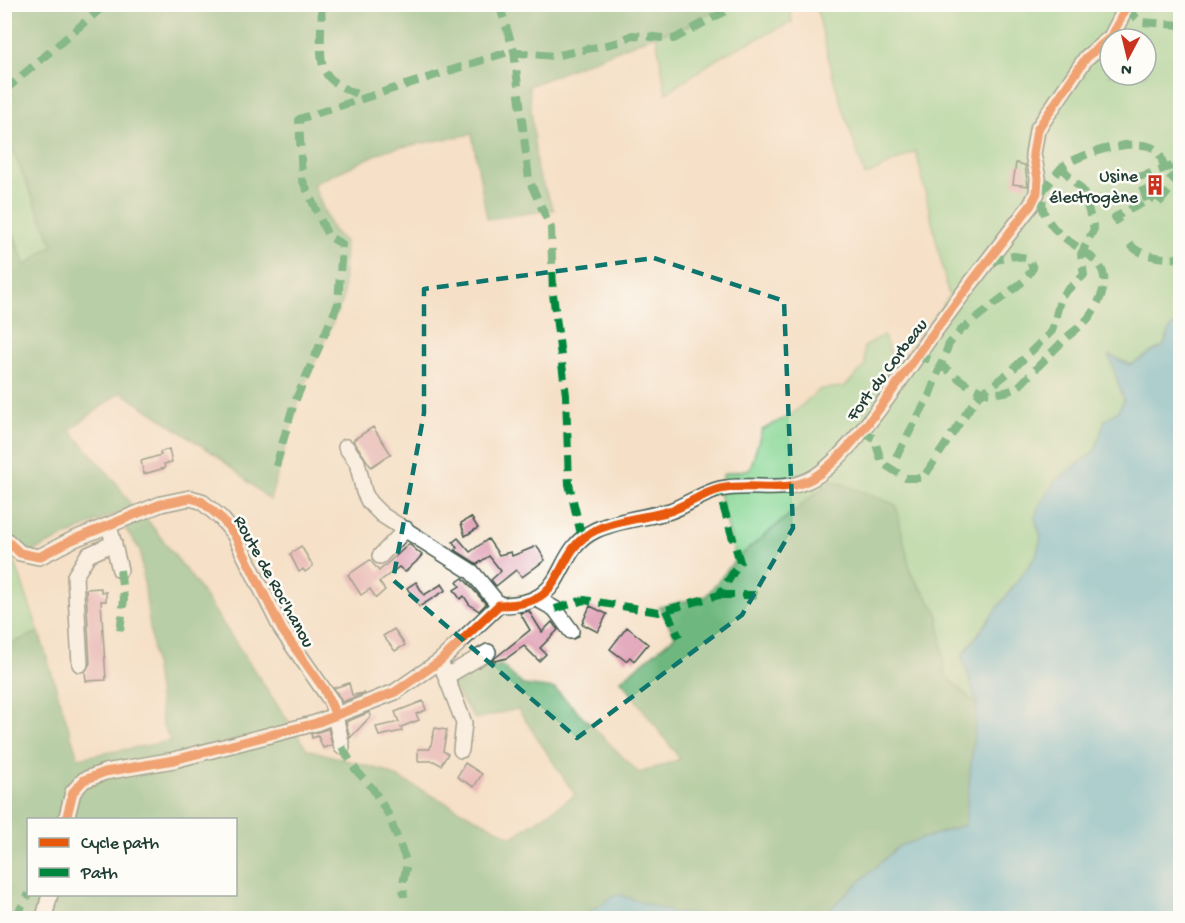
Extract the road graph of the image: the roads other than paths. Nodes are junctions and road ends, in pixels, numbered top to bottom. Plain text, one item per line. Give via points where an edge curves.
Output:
1 (1128, 4) edge
2 (346, 447) dead end
3 (108, 525) junction
4 (406, 529) junction
5 (4, 538) edge
6 (114, 543) junction
7 (380, 556) dead end
8 (120, 570) dead end
9 (537, 599) junction
10 (499, 605) junction
11 (571, 631) dead end
12 (488, 652) dead end
13 (440, 661) junction
14 (80, 664) dead end
15 (447, 676) junction
16 (336, 715) junction
17 (342, 747) dead end
18 (461, 750) dead end
19 (66, 818) edge
20 (50, 896) edge
21 (44, 918) edge

1 - 9 street, Fort du Corbeau via 1111,37 1086,58 1036,130 1033,154 1037,193 1031,205 866,425 829,467 811,480 787,488 718,489 671,510 596,530 582,538 555,583
2 - 4 street via 357,462 369,502
3 - 5 street, Route de Roc'hanou via 48,554 20,553
3 - 6 street
3 - 16 street, Route de Roc'hanou via 190,498 210,508 234,534 282,630 324,689
4 - 7 street
4 - 10 street via 472,572
6 - 8 street
6 - 14 street via 88,555 75,576
9 - 10 street via 519,605
9 - 11 street via 555,609
10 - 13 street
12 - 15 street
13 - 15 street
13 - 16 street via 395,693
15 - 18 street via 464,723
16 - 17 street, Route de Roc'hanou
16 - 19 street via 174,760 105,772 84,780 73,792
20 - 21 street

